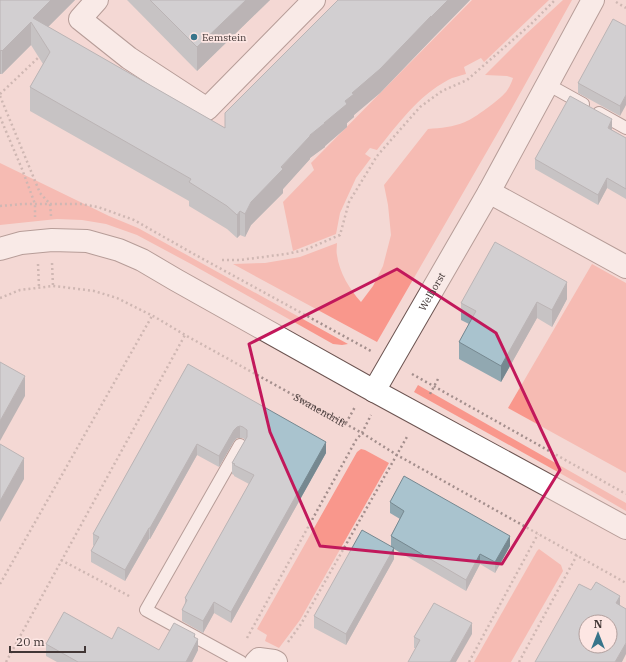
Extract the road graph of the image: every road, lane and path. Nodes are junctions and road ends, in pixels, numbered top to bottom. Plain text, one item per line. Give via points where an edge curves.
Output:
1 (97, 0) edge
2 (314, 0) edge
3 (554, 0) edge
4 (604, 1) edge
5 (626, 8) edge
6 (40, 56) edge
7 (548, 84) junction
8 (0, 95) edge
9 (0, 116) edge
10 (626, 128) edge
11 (489, 192) junction
12 (44, 241) junction
13 (0, 249) edge
14 (222, 260) dead end
15 (626, 267) edge
16 (53, 286) junction
17 (39, 288) junction
18 (0, 298) edge
19 (152, 316) junction
20 (185, 335) junction
21 (391, 362) junction
22 (374, 391) junction
23 (362, 433) junction
24 (409, 433) dead end
25 (240, 445) dead end
26 (397, 455) junction
27 (626, 494) edge
28 (626, 528) edge
29 (538, 534) junction
30 (577, 555) junction
31 (61, 560) junction
32 (626, 583) edge
33 (0, 584) edge
34 (146, 610) junction
35 (281, 653) edge
36 (244, 661) edge
37 (6, 662) edge
38 (469, 662) edge
39 (519, 662) edge

1 - 2 street via 80,19 129,58 207,109
3 - 14 path via 530,25 467,80 442,91 420,107 378,156 349,202 340,235 305,250 240,260
4 - 5 path
4 - 7 street, Welhorst
6 - 8 path
7 - 10 lane
7 - 11 street, Welhorst
8 - 12 path via 40,193 50,204
9 - 12 path via 35,204
11 - 15 street
11 - 21 street, Welhorst
12 - 13 street via 21,243
12 - 16 path
12 - 17 path
12 - 22 street via 87,241 119,250 156,268
16 - 17 path, Swanendrift
16 - 19 path, Swanendrift via 94,291 117,298
17 - 18 path, Swanendrift via 20,290
19 - 20 path, Swanendrift
19 - 33 path
20 - 23 path, Swanendrift
20 - 31 path
21 - 22 street, Welhorst
21 - 27 path
22 - 28 street
23 - 26 path, Swanendrift
23 - 36 path via 356,440
24 - 26 path
25 - 34 lane
26 - 29 path, Swanendrift
26 - 35 path via 302,624
29 - 30 path, Swanendrift
29 - 38 path
30 - 32 path, Swanendrift
30 - 39 path
31 - 34 path via 134,598
31 - 37 path
34 - 36 lane
35 - 36 street via 274,661

